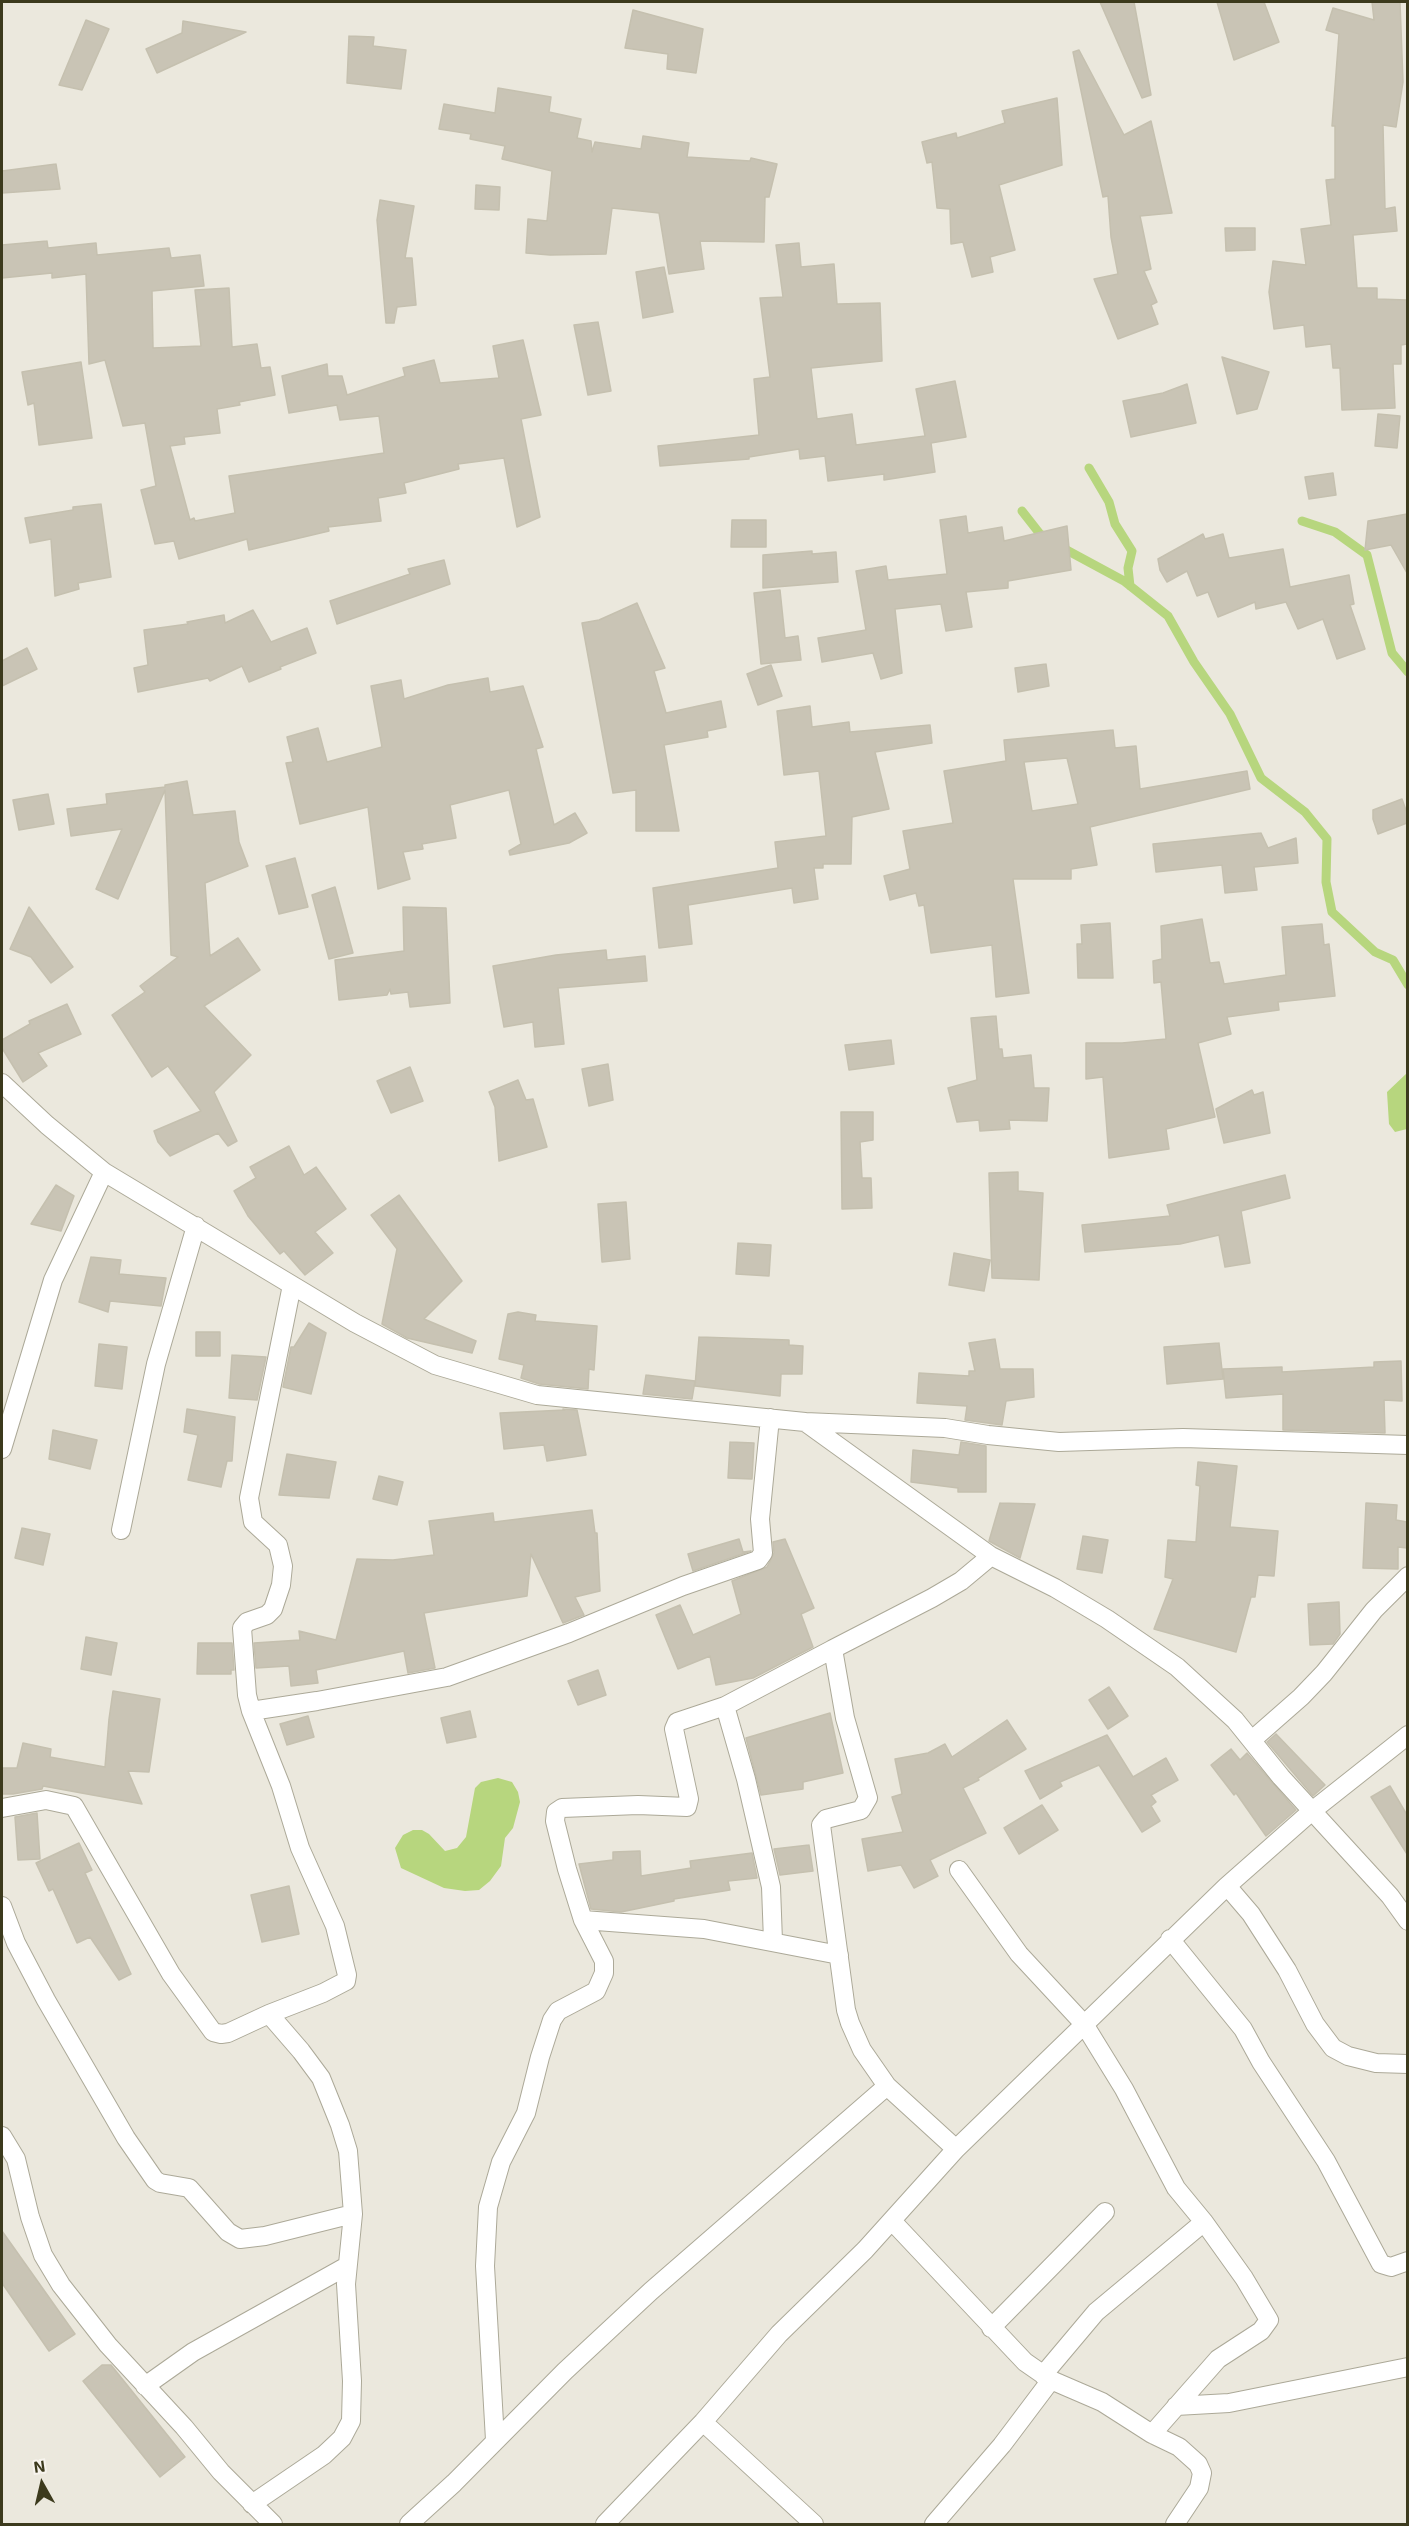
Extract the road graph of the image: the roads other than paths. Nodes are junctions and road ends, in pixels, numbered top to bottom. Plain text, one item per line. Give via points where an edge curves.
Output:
1 (3, 1090) edge
2 (104, 1172) junction
3 (196, 1226) junction
4 (292, 1285) junction
5 (770, 1418) junction
6 (805, 1422) junction
7 (2, 1443) edge
8 (1407, 1445) edge
9 (121, 1530) dead end
10 (991, 1556) junction
11 (1407, 1576) edge
12 (833, 1649) junction
13 (725, 1706) junction
14 (251, 1711) junction
15 (1407, 1735) edge
16 (1252, 1740) junction
17 (2, 1808) edge
18 (1312, 1811) junction
19 (959, 1870) dead end
20 (1227, 1886) junction
21 (2, 1906) edge
22 (583, 1920) junction
23 (1407, 1920) edge
24 (1170, 1939) junction
25 (773, 1941) junction
26 (839, 1955) junction
27 (269, 2014) junction
28 (1084, 2024) junction
29 (1407, 2064) edge
30 (888, 2086) junction
31 (2, 2136) edge
32 (956, 2149) junction
33 (1105, 2212) dead end
34 (353, 2214) junction
35 (892, 2221) junction
36 (1204, 2222) junction
37 (1407, 2261) edge
38 (347, 2266) junction
39 (991, 2328) junction
40 (1407, 2367) edge
41 (1047, 2378) junction
42 (146, 2386) junction
43 (1176, 2406) junction
44 (703, 2422) junction
45 (1152, 2434) junction
46 (495, 2440) junction
47 (252, 2504) junction
48 (273, 2524) edge
49 (409, 2524) edge
50 (605, 2524) edge
51 (814, 2524) edge
52 (934, 2524) edge
53 (1175, 2524) edge

1 - 2 street
2 - 3 street
2 - 7 street via 53,1280
3 - 4 street
3 - 9 street via 156,1364
4 - 5 street via 435,1365 537,1395
4 - 14 street via 249,1490 253,1522 278,1545 283,1566 273,1609 246,1622 242,1628
5 - 6 street
5 - 14 street via 760,1519 763,1552 758,1560 447,1677
6 - 8 street via 945,1428 1059,1442 1183,1438
6 - 10 street
10 - 12 street via 961,1581
10 - 16 street via 1055,1588 1177,1666
11 - 16 street via 1309,1689
12 - 13 street
12 - 26 street via 845,1718 868,1798 861,1810 826,1819 821,1825
13 - 22 street via 674,1725 689,1799 687,1807 638,1805 557,1810 555,1821
13 - 25 street via 771,1887
14 - 27 street via 300,1848 335,1926 347,1975 346,1981 323,1993
15 - 18 street
16 - 18 street
17 - 27 street via 46,1800 74,1806 171,1974 213,2032 228,2033
18 - 20 street
18 - 23 street
19 - 28 street via 1020,1954
20 - 24 street
20 - 29 street via 1251,1914 1287,1970 1315,2025 1334,2048 1348,2056
21 - 34 street via 16,1943 46,2000 126,2138 155,2180 189,2188 236,2238 265,2236
22 - 25 street via 678,1926
22 - 46 street via 604,1961 603,1979 596,1991 558,2011 552,2020 526,2114 501,2162 488,2207 485,2266
24 - 28 street
24 - 37 street via 1243,2029 1326,2161 1381,2264 1391,2267
25 - 26 street
26 - 30 street via 850,2023 862,2050
27 - 34 street via 321,2078 332,2103 348,2151
28 - 32 street
28 - 36 street via 1124,2089 1176,2188
30 - 32 street
30 - 46 street via 651,2291
31 - 42 street via 16,2159 30,2217 51,2271 108,2345
32 - 35 street
33 - 39 street
34 - 38 street
35 - 39 street
35 - 44 street via 779,2334
36 - 41 street via 1096,2312
36 - 43 street via 1269,2320 1261,2331 1218,2359
38 - 42 street via 193,2352
38 - 47 street via 351,2421 324,2455
39 - 41 street
40 - 43 street via 1229,2403
41 - 45 street via 1102,2402
41 - 52 street via 1002,2445
42 - 47 street
43 - 45 street
44 - 50 street
44 - 51 street
45 - 53 street via 1179,2447 1202,2473 1199,2488
46 - 49 street
47 - 48 street

